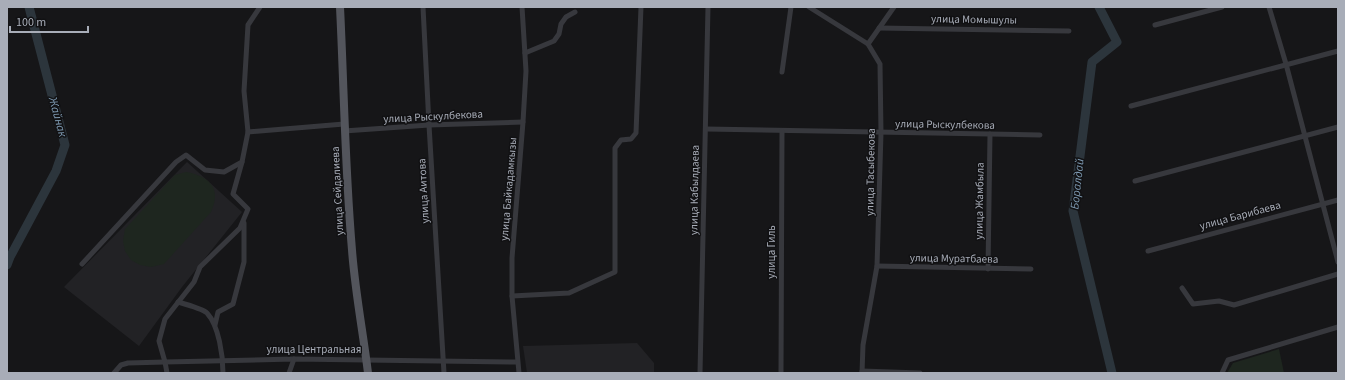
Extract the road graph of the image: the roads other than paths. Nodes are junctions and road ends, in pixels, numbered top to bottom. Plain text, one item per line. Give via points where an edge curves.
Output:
1 (260, 7) edge
2 (340, 7) edge
3 (423, 7) edge
4 (522, 7) edge
5 (641, 7) edge
6 (708, 7) edge
7 (791, 7) edge
8 (809, 7) edge
9 (894, 7) edge
10 (1222, 7) edge
11 (1268, 7) edge
12 (575, 12) dead end
13 (1155, 25) dead end
14 (879, 28) junction
15 (1069, 31) dead end
16 (868, 44) junction
17 (1338, 51) edge
18 (525, 53) junction
19 (1286, 64) junction
20 (782, 72) dead end
21 (1131, 106) dead end
22 (523, 122) junction
23 (429, 125) junction
24 (344, 127) junction
25 (1338, 127) edge
26 (706, 129) junction
27 (782, 131) junction
28 (248, 132) junction
29 (881, 133) junction
30 (990, 134) junction
31 (1040, 135) dead end
32 (1304, 136) junction
33 (242, 162) junction
34 (1135, 181) dead end
35 (1338, 200) edge
36 (1322, 204) junction
37 (243, 220) junction
38 (1148, 251) dead end
39 (1338, 262) edge
40 (82, 264) dead end
41 (877, 266) junction
42 (988, 269) junction
43 (1031, 269) dead end
44 (1338, 274) edge
45 (1182, 288) dead end
46 (512, 296) junction
47 (178, 302) junction
48 (215, 325) junction
49 (1338, 327) edge
50 (294, 359) junction
51 (366, 359) junction
52 (223, 360) junction
53 (443, 361) junction
54 (165, 362) junction
55 (517, 362) junction
56 (862, 372) edge
57 (114, 373) edge
58 (167, 373) edge
59 (223, 373) edge
60 (289, 373) edge
61 (368, 373) edge
62 (444, 373) edge
63 (519, 373) edge
64 (700, 373) edge
65 (781, 373) edge
66 (920, 373) edge
67 (1222, 373) edge

1 - 28 street via 248,24 244,90
2 - 24 main road, улица Сейдалиева
3 - 23 street, улица Аитова
4 - 18 street, улица Байкадамкызы
5 - 46 street via 636,133 631,139 621,140 615,148 615,272 569,293
6 - 26 street, улица Кабылдаева
7 - 20 street
8 - 16 street, улица Тасыбекова
9 - 14 street
10 - 13 street
11 - 19 street
12 - 18 street via 566,18 560,34 554,41
14 - 15 street, улица Момышулы
14 - 16 street
16 - 29 street, улица Тасыбекова via 880,64
17 - 19 street
18 - 22 street, улица Байкадамкызы
19 - 21 street
19 - 32 street
22 - 23 street, улица Рыскулбекова
22 - 46 street, улица Байкадамкызы via 512,258
23 - 24 street, улица Рыскулбекова
23 - 53 street, улица Аитова
24 - 28 street, улица Рыскулбекова
24 - 51 main road, улица Сейдалиева via 352,251
25 - 32 street
26 - 27 street, улица Рыскулбекова
26 - 64 street, улица Кабылдаева
27 - 29 street, улица Рыскулбекова
27 - 65 street, улица Гиль
28 - 33 street
29 - 30 street, улица Рыскулбекова
29 - 41 street, улица Тасыбекова
30 - 31 street, улица Рыскулбекова
30 - 42 street, улица Жамбыла
32 - 34 street
32 - 36 street
33 - 37 street via 233,194 248,209
33 - 40 street via 224,172 205,170 186,155 181,158
35 - 36 street, улица Барибаева
36 - 38 street, улица Барибаева
36 - 39 street
37 - 47 street via 240,228 200,266 194,282
37 - 48 street via 244,262 233,304 218,312
41 - 42 street, улица Муратбаева
41 - 56 street, улица Тасыбекова via 863,345
42 - 43 street, улица Муратбаева
44 - 45 street via 1234,305 1219,301 1193,304
46 - 55 street, улица Байкадамкызы
47 - 48 street via 207,312
47 - 54 street via 165,319 159,341
48 - 52 street
49 - 67 street via 1228,360
50 - 51 street, улица Центральная
50 - 52 street, улица Центральная
50 - 60 street
51 - 53 street, улица Центральная
51 - 61 main road, улица Сейдалиева
52 - 54 street, улица Центральная
52 - 59 street
53 - 55 street, улица Центральная
53 - 62 street, улица Аитова
54 - 57 street, улица Центральная via 128,363
54 - 58 street
55 - 63 street, улица Байкадамкызы
56 - 66 street

